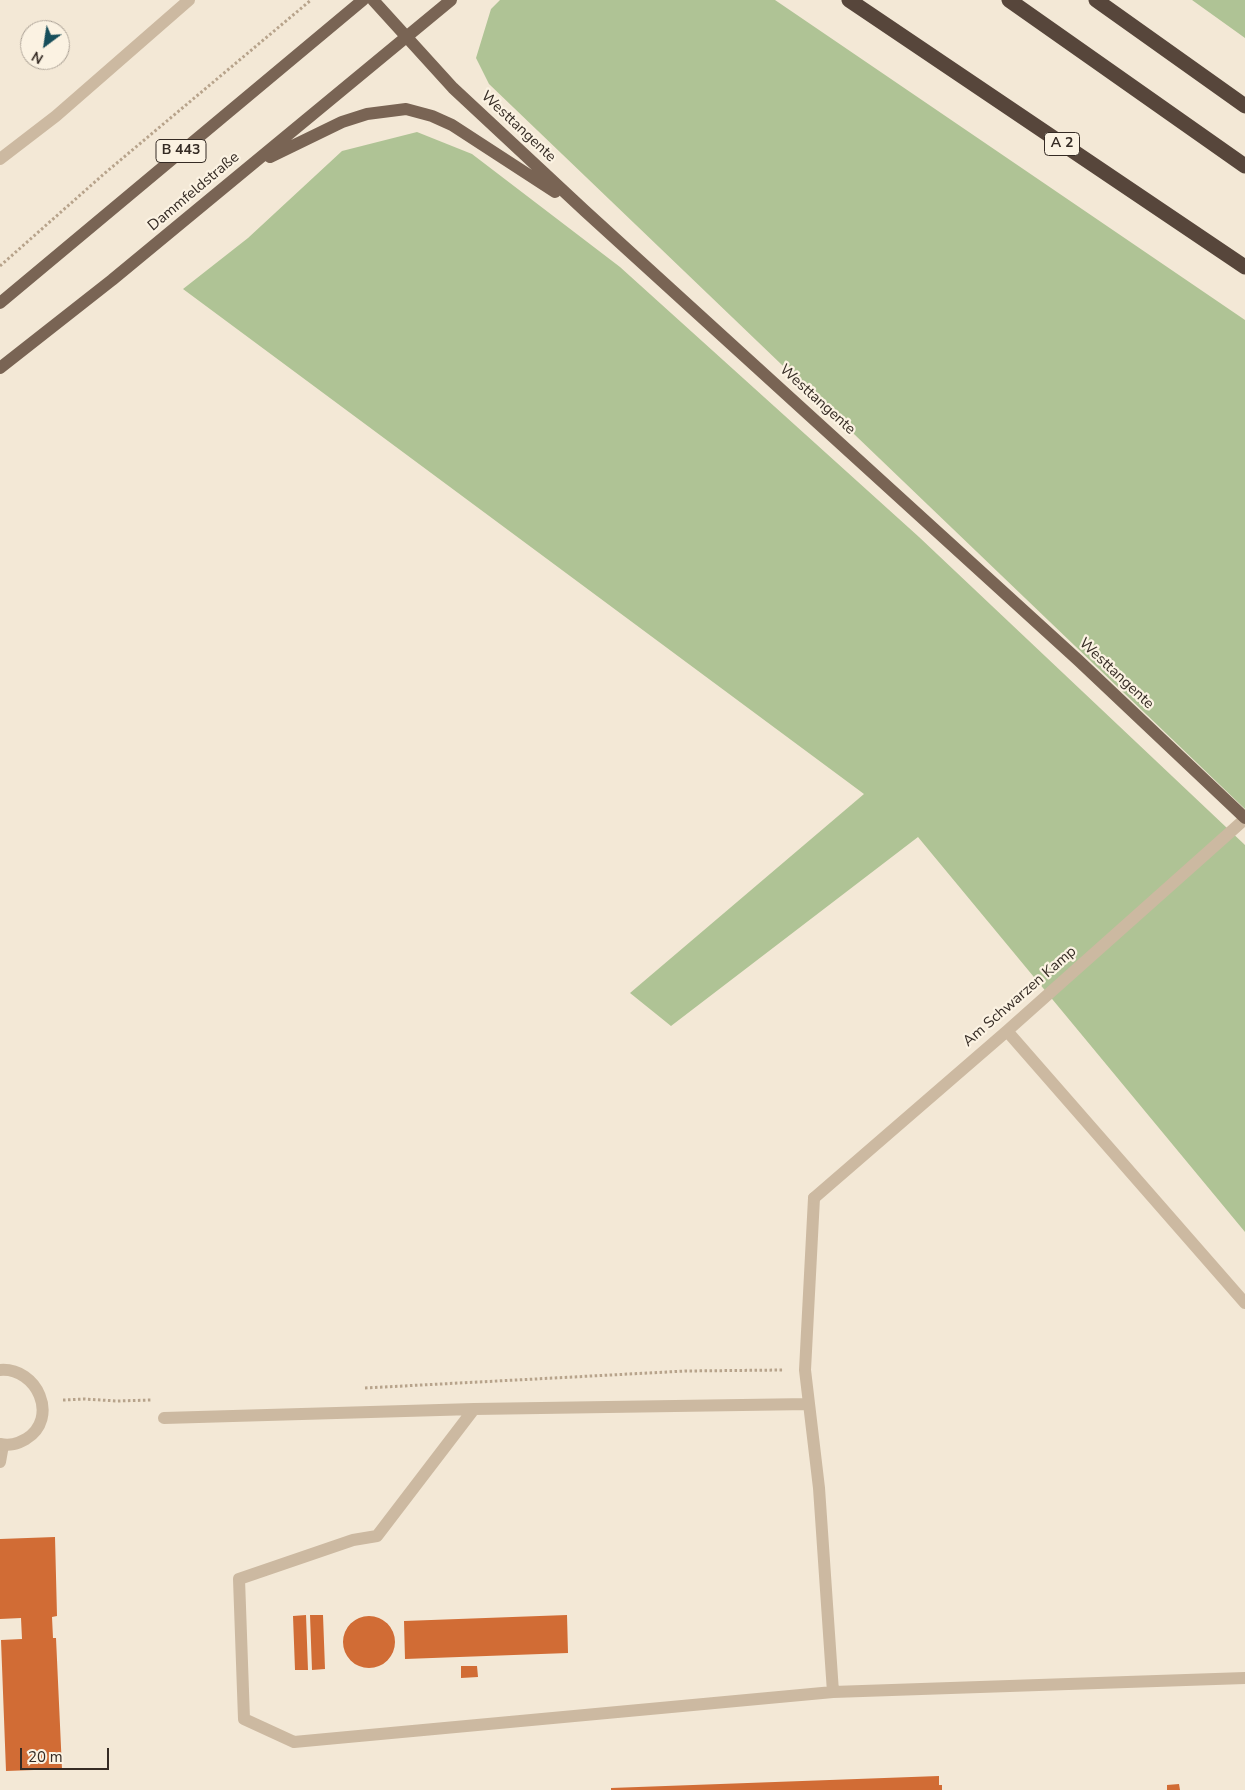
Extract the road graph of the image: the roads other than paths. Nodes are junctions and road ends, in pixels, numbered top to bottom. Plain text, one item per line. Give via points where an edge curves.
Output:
1 (189, 0) edge
2 (363, 0) edge
3 (373, 0) edge
4 (450, 0) edge
5 (849, 0) edge
6 (1009, 0) edge
7 (1096, 0) edge
8 (406, 36) junction
9 (1245, 106) edge
10 (0, 159) edge
11 (252, 165) junction
12 (1245, 166) edge
13 (584, 211) junction
14 (1245, 267) edge
15 (0, 303) edge
16 (0, 368) edge
17 (1245, 818) edge
18 (1007, 1031) junction
19 (1245, 1303) edge
20 (0, 1370) edge
21 (809, 1404) junction
22 (474, 1409) junction
23 (164, 1418) dead end
24 (1, 1445) edge
25 (0, 1462) edge
26 (1245, 1678) edge
27 (833, 1692) junction

1 - 10 street via 56,116
2 - 15 main road, B 443
3 - 8 main road, Westtangente
4 - 8 main road, Dammfeldstraße
5 - 14 highway, A 2
6 - 12 highway
7 - 9 highway
8 - 11 main road, Dammfeldstraße
8 - 13 main road, Westtangente via 452,88
11 - 13 main road via 342,122 367,114 406,109 452,125
11 - 16 main road, Dammfeldstraße
13 - 17 main road, Westtangente via 1078,660
17 - 18 street, Am Schwarzen Kamp
18 - 19 street
18 - 21 street, Am Schwarzen Kamp via 814,1198 805,1370
20 - 24 street via 24,1374 42,1401 43,1413 39,1427 29,1436 16,1444
21 - 22 street
21 - 27 street
22 - 23 street
22 - 27 street via 377,1536 353,1540 239,1579 244,1719 294,1742
24 - 25 street
26 - 27 street

